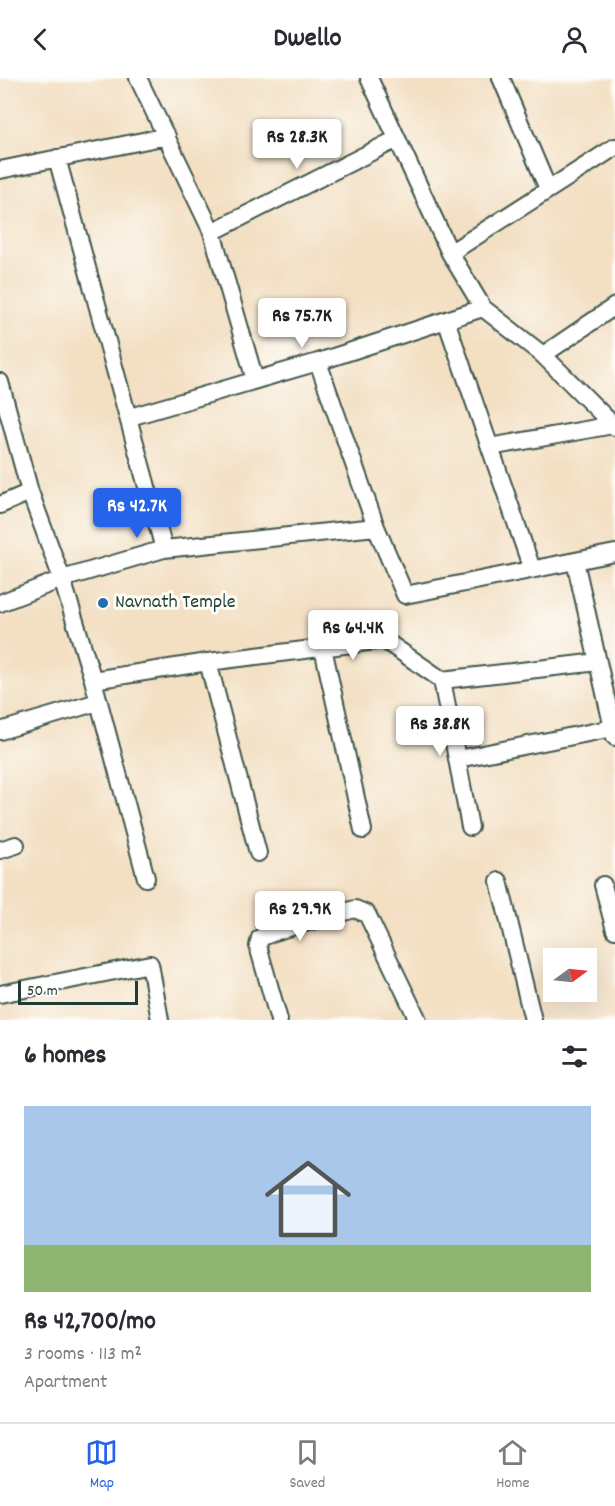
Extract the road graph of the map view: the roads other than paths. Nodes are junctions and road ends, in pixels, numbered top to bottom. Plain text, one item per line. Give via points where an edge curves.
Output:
1 (138, 78) edge
2 (369, 78) edge
3 (501, 78) edge
4 (167, 136) junction
5 (397, 139) junction
6 (615, 147) edge
7 (57, 158) junction
8 (0, 170) edge
9 (548, 189) junction
10 (212, 232) junction
11 (450, 253) junction
12 (615, 306) edge
13 (483, 308) junction
14 (446, 320) junction
15 (543, 355) junction
16 (318, 362) junction
17 (255, 380) junction
18 (1, 387) edge
19 (130, 417) junction
20 (614, 426) edge
21 (490, 447) junction
22 (30, 492) junction
23 (0, 505) edge
24 (376, 527) junction
25 (164, 549) junction
26 (615, 553) edge
27 (575, 561) junction
28 (532, 569) junction
29 (62, 579) junction
30 (0, 603) edge
31 (323, 648) junction
32 (208, 662) junction
33 (598, 662) junction
34 (93, 680) junction
35 (442, 680) junction
36 (99, 702) junction
37 (0, 731) edge
38 (614, 732) edge
39 (458, 759) junction
40 (470, 827) dead end
41 (363, 830) dead end
42 (258, 854) dead end
43 (146, 878) dead end
44 (499, 881) dead end
45 (603, 885) dead end
46 (615, 930) edge
47 (0, 994) edge
48 (160, 1020) edge
49 (279, 1020) edge
50 (418, 1020) edge
51 (533, 1020) edge

1 - 4 street
2 - 5 street
3 - 9 street
4 - 7 street
4 - 10 street
5 - 10 street
5 - 11 street
6 - 9 street
7 - 8 street
7 - 19 street
9 - 11 street
10 - 17 street
11 - 13 street
12 - 15 street
13 - 14 street
13 - 15 street
14 - 16 street
14 - 21 street
15 - 20 street
16 - 17 street
16 - 24 street
17 - 19 street
18 - 22 street
19 - 25 street
20 - 21 street
21 - 28 street
22 - 23 street
22 - 29 street
24 - 25 street
24 - 28 street via 405,595
25 - 29 street
26 - 27 street
27 - 28 street
27 - 33 street
29 - 30 street
29 - 34 street
31 - 32 street
31 - 35 street via 384,640
31 - 41 street
32 - 34 street
32 - 42 street
33 - 35 street
33 - 38 street
34 - 36 street
35 - 39 street
36 - 37 street
36 - 43 street
38 - 39 street
39 - 40 street
44 - 51 street
45 - 46 street
47 - 48 street via 150,964
49 - 50 street via 258,946 260,938 355,909 367,914

